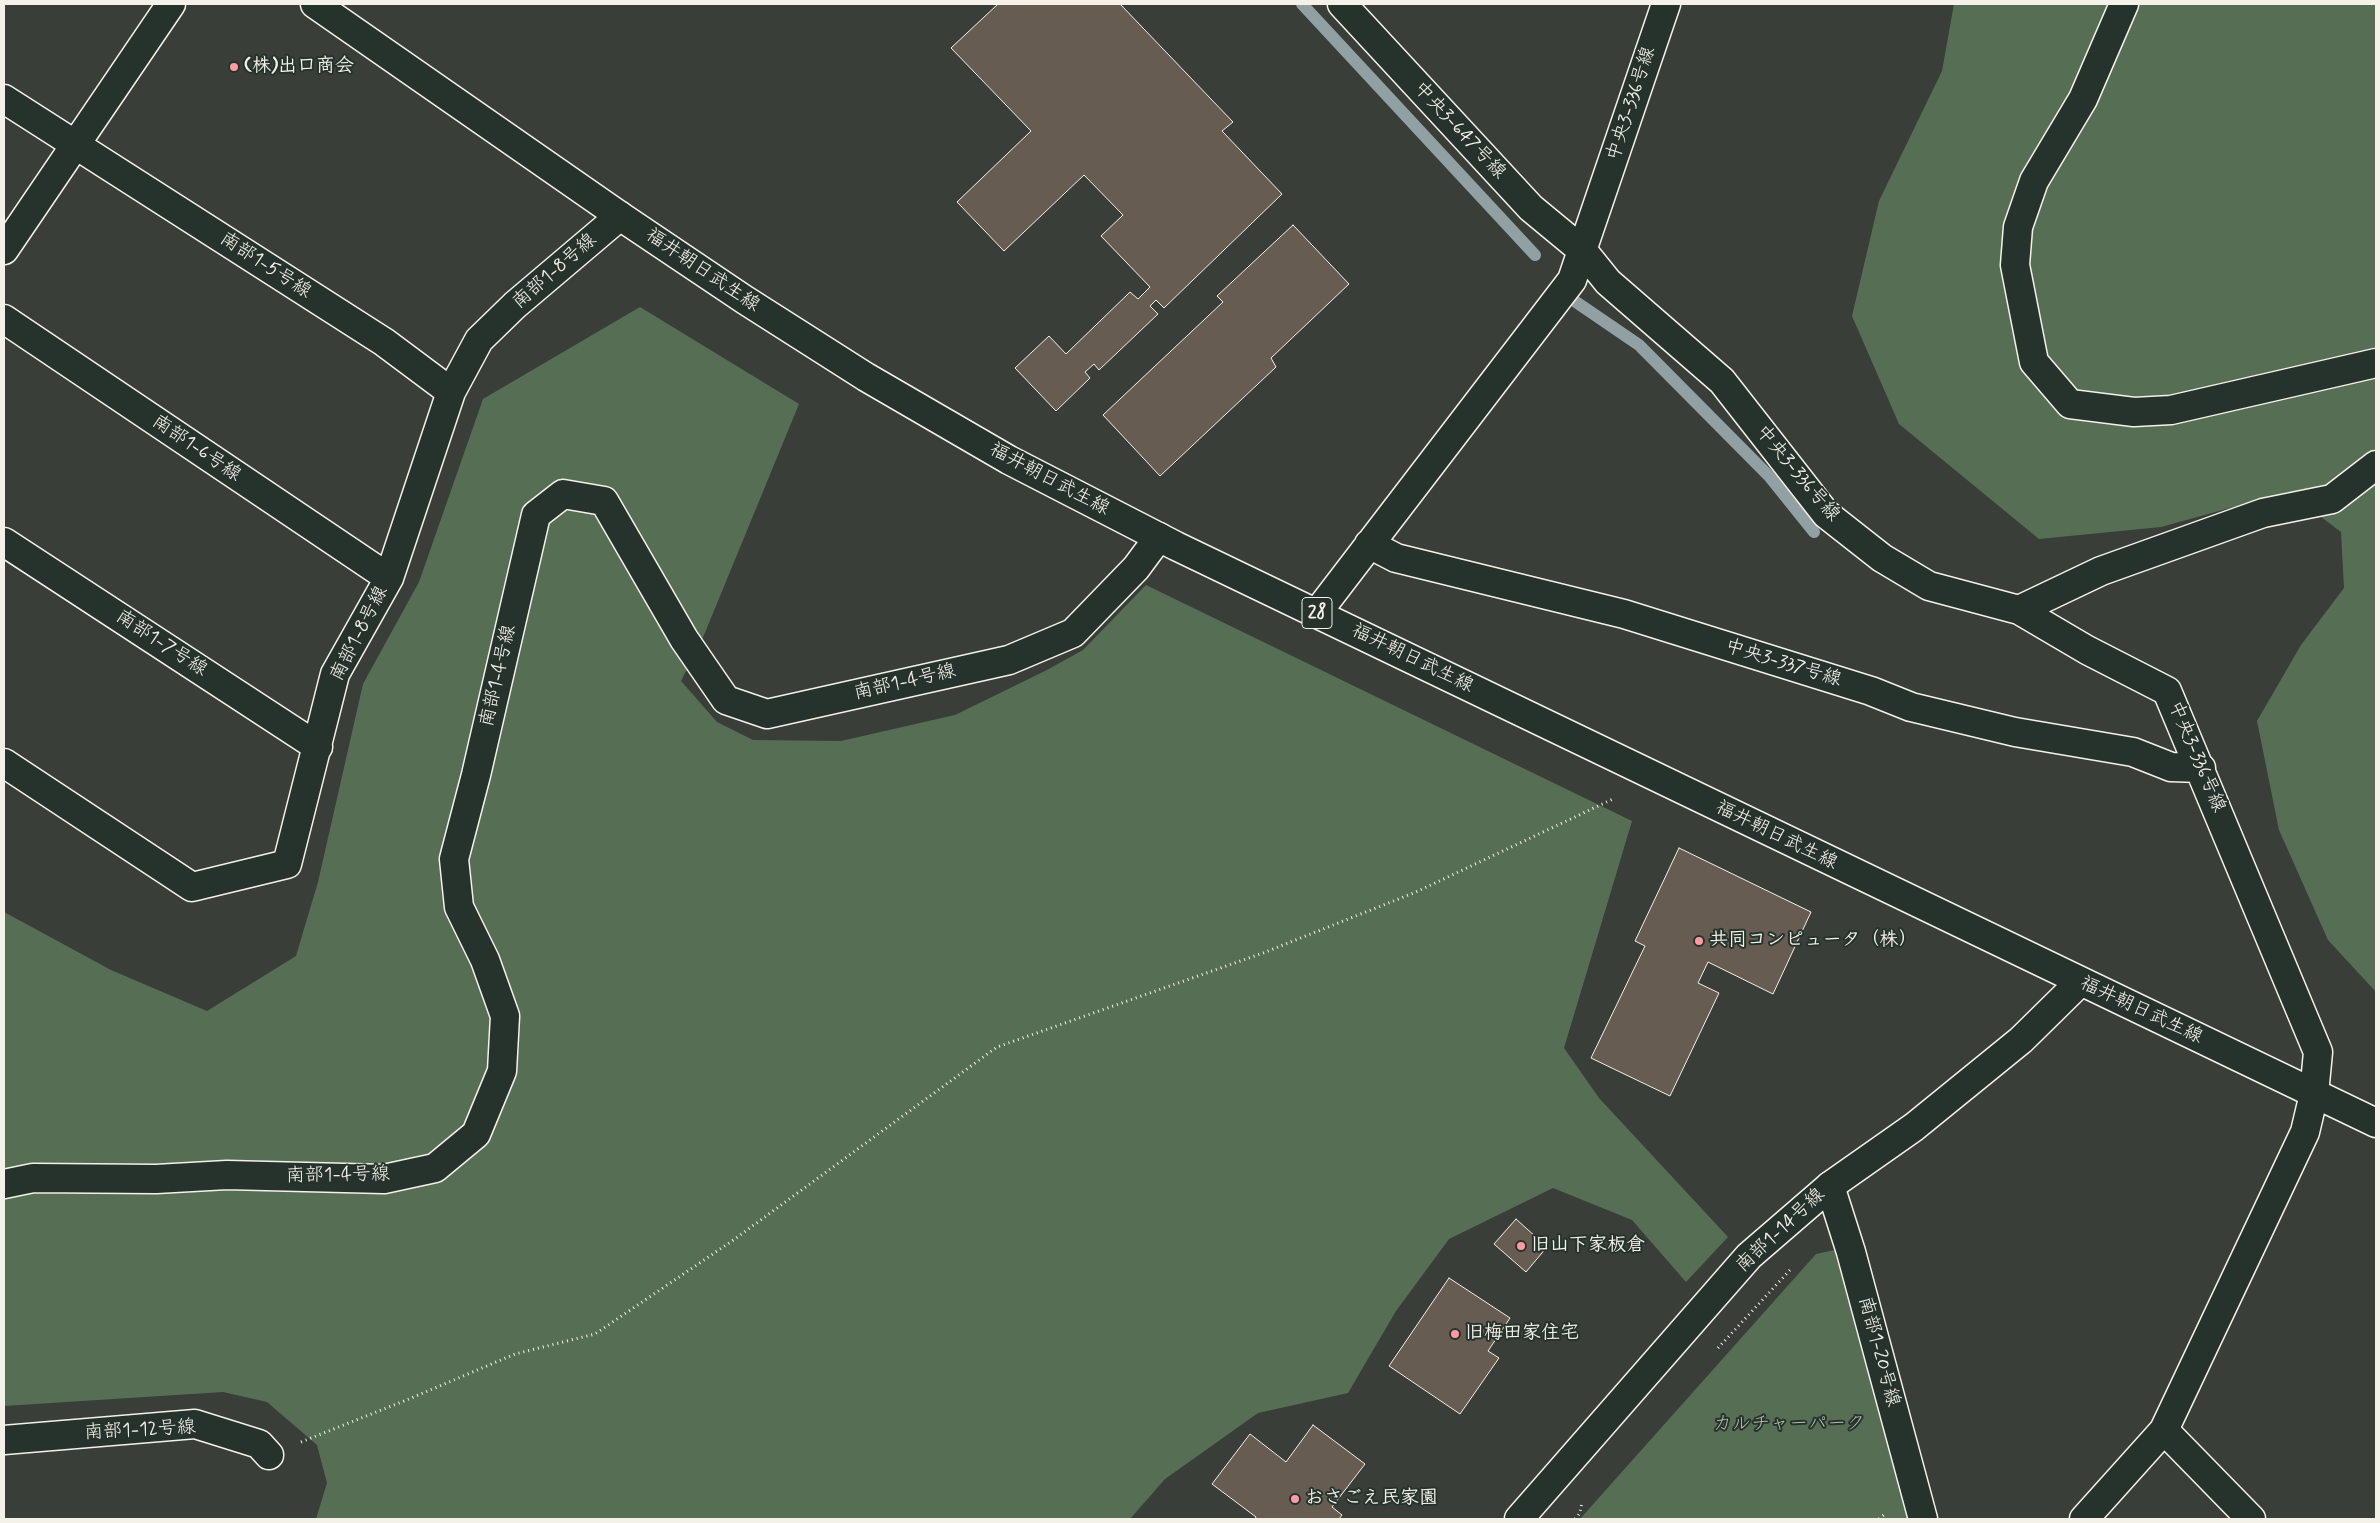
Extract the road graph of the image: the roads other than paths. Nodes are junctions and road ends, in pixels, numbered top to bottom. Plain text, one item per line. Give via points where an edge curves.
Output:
1 (170, 4) edge
2 (315, 4) edge
3 (1342, 4) edge
4 (1666, 4) edge
5 (2124, 4) edge
6 (4, 99) edge
7 (76, 144) junction
8 (620, 216) junction
9 (4, 250) edge
10 (1583, 251) junction
11 (4, 319) edge
12 (2376, 363) edge
13 (451, 392) junction
14 (2376, 465) edge
15 (1158, 537) junction
16 (4, 542) edge
17 (1369, 544) junction
18 (389, 578) junction
19 (2019, 610) junction
20 (1317, 613) junction
21 (318, 747) junction
22 (4, 763) edge
23 (2201, 768) junction
24 (2080, 982) junction
25 (2314, 1094) junction
26 (2376, 1123) edge
27 (4, 1184) edge
28 (1830, 1186) junction
29 (2164, 1430) junction
30 (4, 1440) edge
31 (269, 1455) road end
32 (1519, 1519) edge
33 (1923, 1519) edge
34 (2084, 1519) edge
35 (2250, 1519) edge

1 - 7 street
2 - 8 street, 福井朝日武生線 / 28
3 - 10 street, 中央3-647号線 via 1531,208
4 - 10 street, 中央3-336号線
5 - 12 street via 2083,99 2034,181 2018,227 2015,264 2034,362 2070,404 2134,412 2171,410
6 - 7 street, 南部1-5号線
7 - 9 street
7 - 13 street, 南部1-5号線 via 384,342
8 - 13 street, 南部1-8号線 via 515,305 479,340
8 - 15 street, 福井朝日武生線 / 28 via 866,377 1008,460
10 - 17 street via 1572,280
10 - 19 street, 中央3-336号線 via 1608,282 1722,381 1826,514 1882,558 1928,586
11 - 18 street, 南部1-6号線
13 - 18 street, 南部1-8号線
14 - 19 street via 2332,499 2263,513 2101,571
15 - 20 street, 福井朝日武生線 / 28
15 - 27 street, 南部1-4号線 via 1136,568 1073,633 1009,660 767,714 726,700 684,639 604,501 563,494 536,515 454,859 459,907 485,960 505,1016 502,1071 476,1134 435,1168 384,1179 227,1175 33,1178
16 - 21 street, 南部1-7号線
17 - 20 street
17 - 23 street, 中央3-337号線 via 1396,558 1624,614 1871,691 1911,707 2016,732 2133,752 2172,767
18 - 21 street, 南部1-8号線 via 336,674
19 - 23 street, 中央3-336号線 via 2167,691
20 - 24 street, 福井朝日武生線 / 28
21 - 22 street, 南部1-8号線 via 287,864 192,887
23 - 25 street, 中央3-336号線 via 2318,1052
24 - 25 street, 福井朝日武生線 / 28
24 - 28 street, 南部1-14号線 via 2021,1040 1937,1109
25 - 26 street, 福井朝日武生線 / 28
25 - 29 street, 中央3-336号線 via 2305,1132
28 - 32 street, 南部1-14号線 via 1749,1256
28 - 33 street, 南部1-20号線 via 1854,1261
29 - 34 street, 中央3-336号線
29 - 35 street
30 - 31 street, 南部1-12号線 via 195,1424 259,1444

